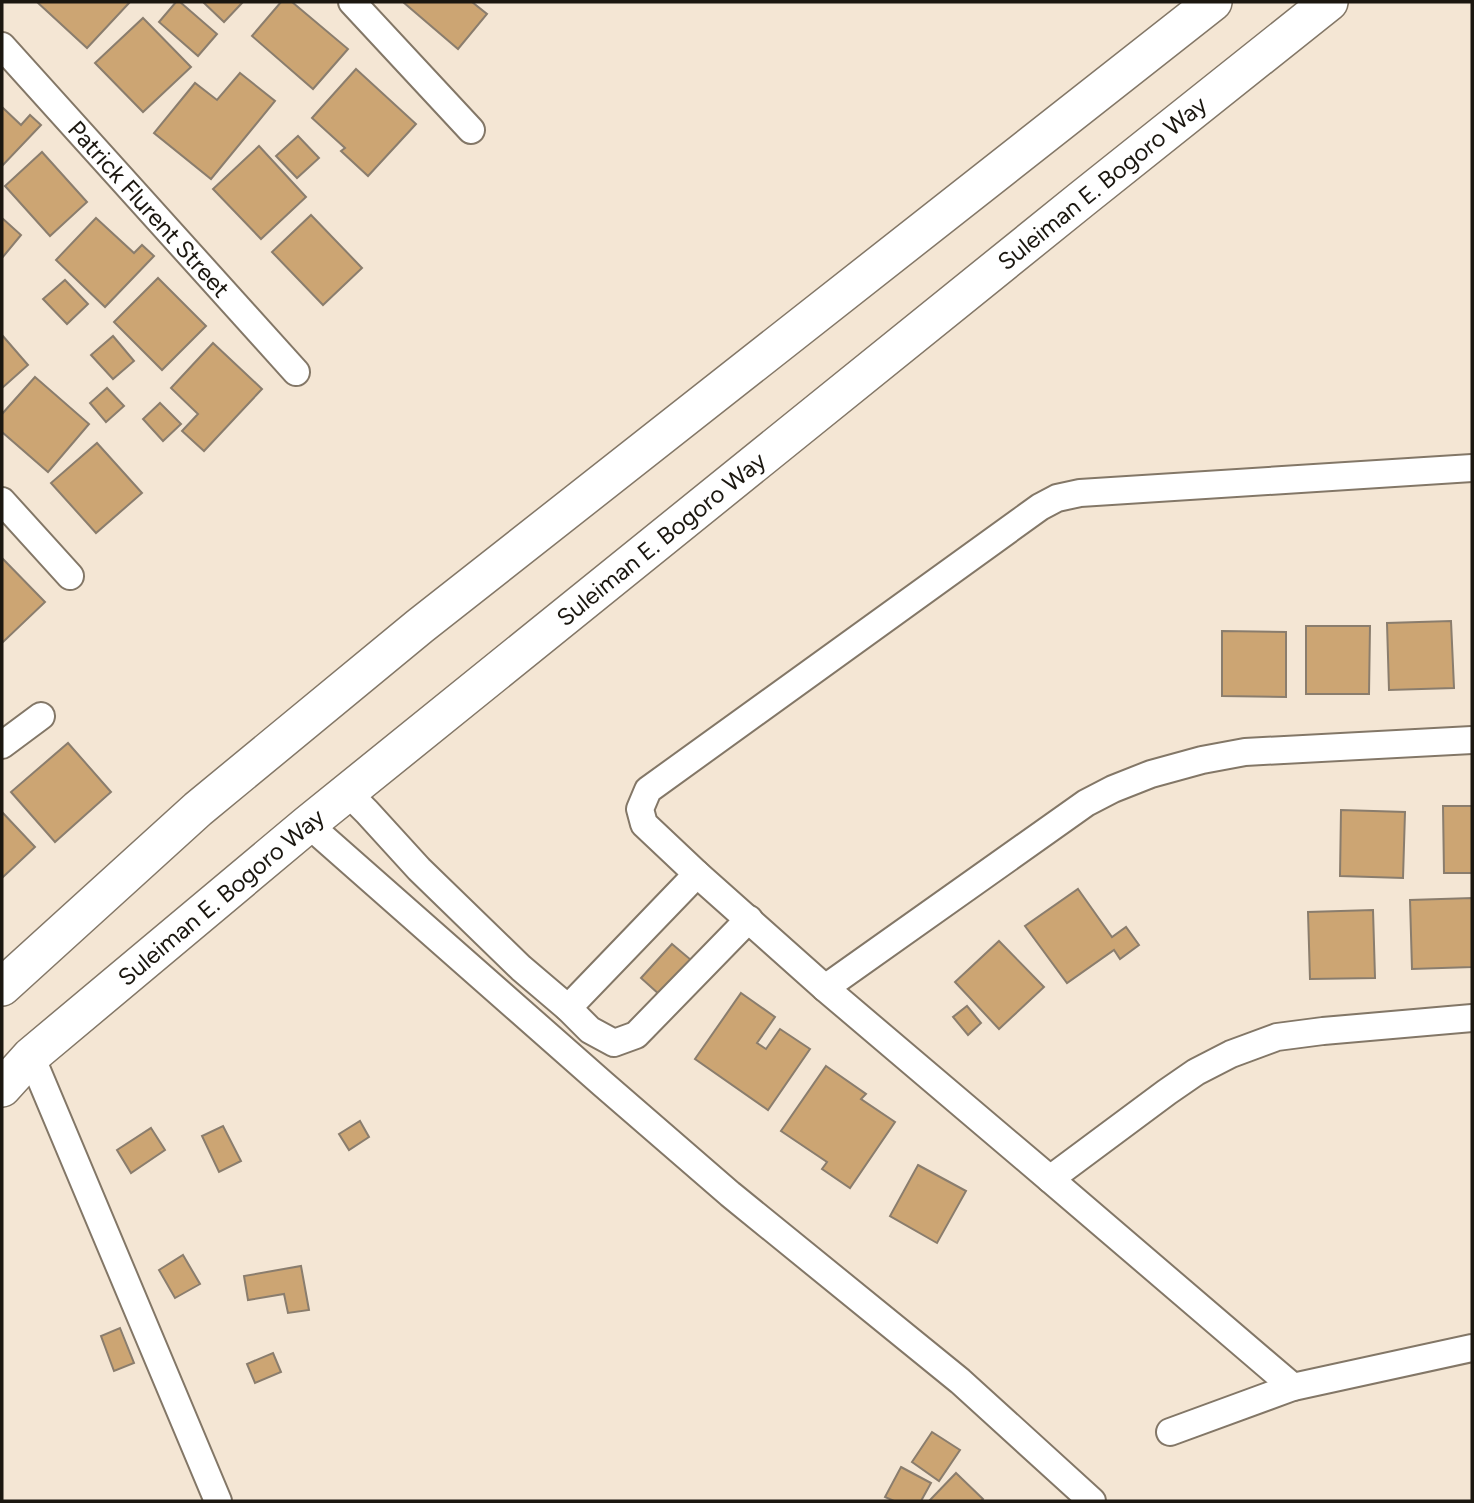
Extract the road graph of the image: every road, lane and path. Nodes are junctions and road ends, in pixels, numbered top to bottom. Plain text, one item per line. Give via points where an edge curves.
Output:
1 (352, 2) edge
2 (1213, 2) edge
3 (1329, 2) edge
4 (2, 46) edge
5 (471, 130) dead end
6 (296, 372) dead end
7 (1472, 468) edge
8 (2, 501) edge
9 (70, 576) dead end
10 (41, 716) dead end
11 (1472, 740) edge
12 (2, 745) edge
13 (347, 792) junction
14 (308, 824) junction
15 (698, 874) junction
16 (749, 919) junction
17 (2, 986) edge
18 (825, 988) junction
19 (568, 1008) junction
20 (1472, 1018) edge
21 (31, 1056) junction
22 (2, 1088) edge
23 (1051, 1179) junction
24 (1472, 1348) edge
25 (1293, 1387) junction
26 (1170, 1432) dead end
27 (218, 1501) edge
28 (1092, 1501) edge

1 - 5 street
2 - 17 street via 420,626 198,809
3 - 13 street, Suleiman E. Bogoro Way
4 - 6 street, Patrick Flurent Street
7 - 15 street via 1057,498 648,790 640,808 644,824
8 - 9 street
10 - 12 street
11 - 18 street via 1245,752 1151,774 1086,803
13 - 14 street, Suleiman E. Bogoro Way
13 - 19 street via 428,878
14 - 21 street, Suleiman E. Bogoro Way
14 - 28 street via 730,1194 960,1381
15 - 16 street
15 - 19 street
16 - 18 street
16 - 19 street via 636,1035 614,1043 590,1030
18 - 23 street
20 - 23 street via 1288,1035 1231,1054 1167,1092
21 - 22 street, Suleiman E. Bogoro Way
21 - 27 street
23 - 25 street
24 - 25 street
25 - 26 street

